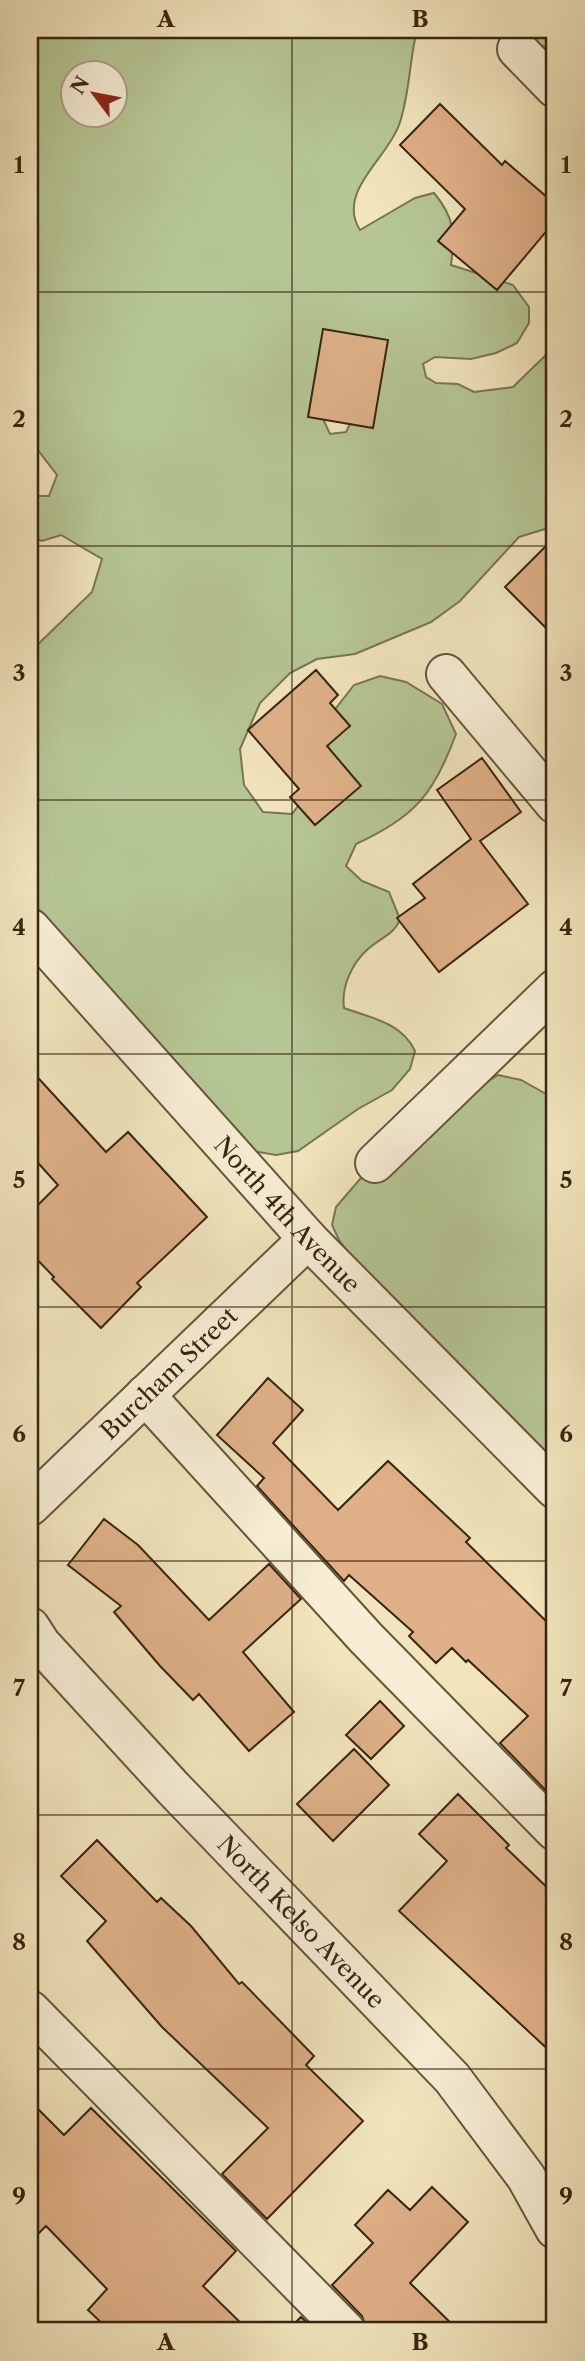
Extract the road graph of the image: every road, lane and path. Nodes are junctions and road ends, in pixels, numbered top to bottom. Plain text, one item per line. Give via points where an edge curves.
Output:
1 (517, 49) dead end
2 (555, 88) edge
3 (446, 674) dead end
4 (555, 804) edge
5 (30, 928) edge
6 (555, 989) edge
7 (375, 1163) dead end
8 (308, 1239) junction
9 (145, 1395) junction
10 (555, 1489) edge
11 (30, 1506) edge
12 (30, 1627) edge
13 (555, 1831) edge
14 (30, 2010) edge
15 (555, 2229) edge
16 (346, 2331) edge

1 - 2 street
3 - 4 street
5 - 8 street, North 4th Avenue
6 - 7 street
8 - 9 street, Burcham Street
8 - 10 street, North 4th Avenue
9 - 11 street, Burcham Street
9 - 13 street via 366,1638
12 - 15 street, North Kelso Avenue via 173,1788 453,2078 526,2177
14 - 16 street

